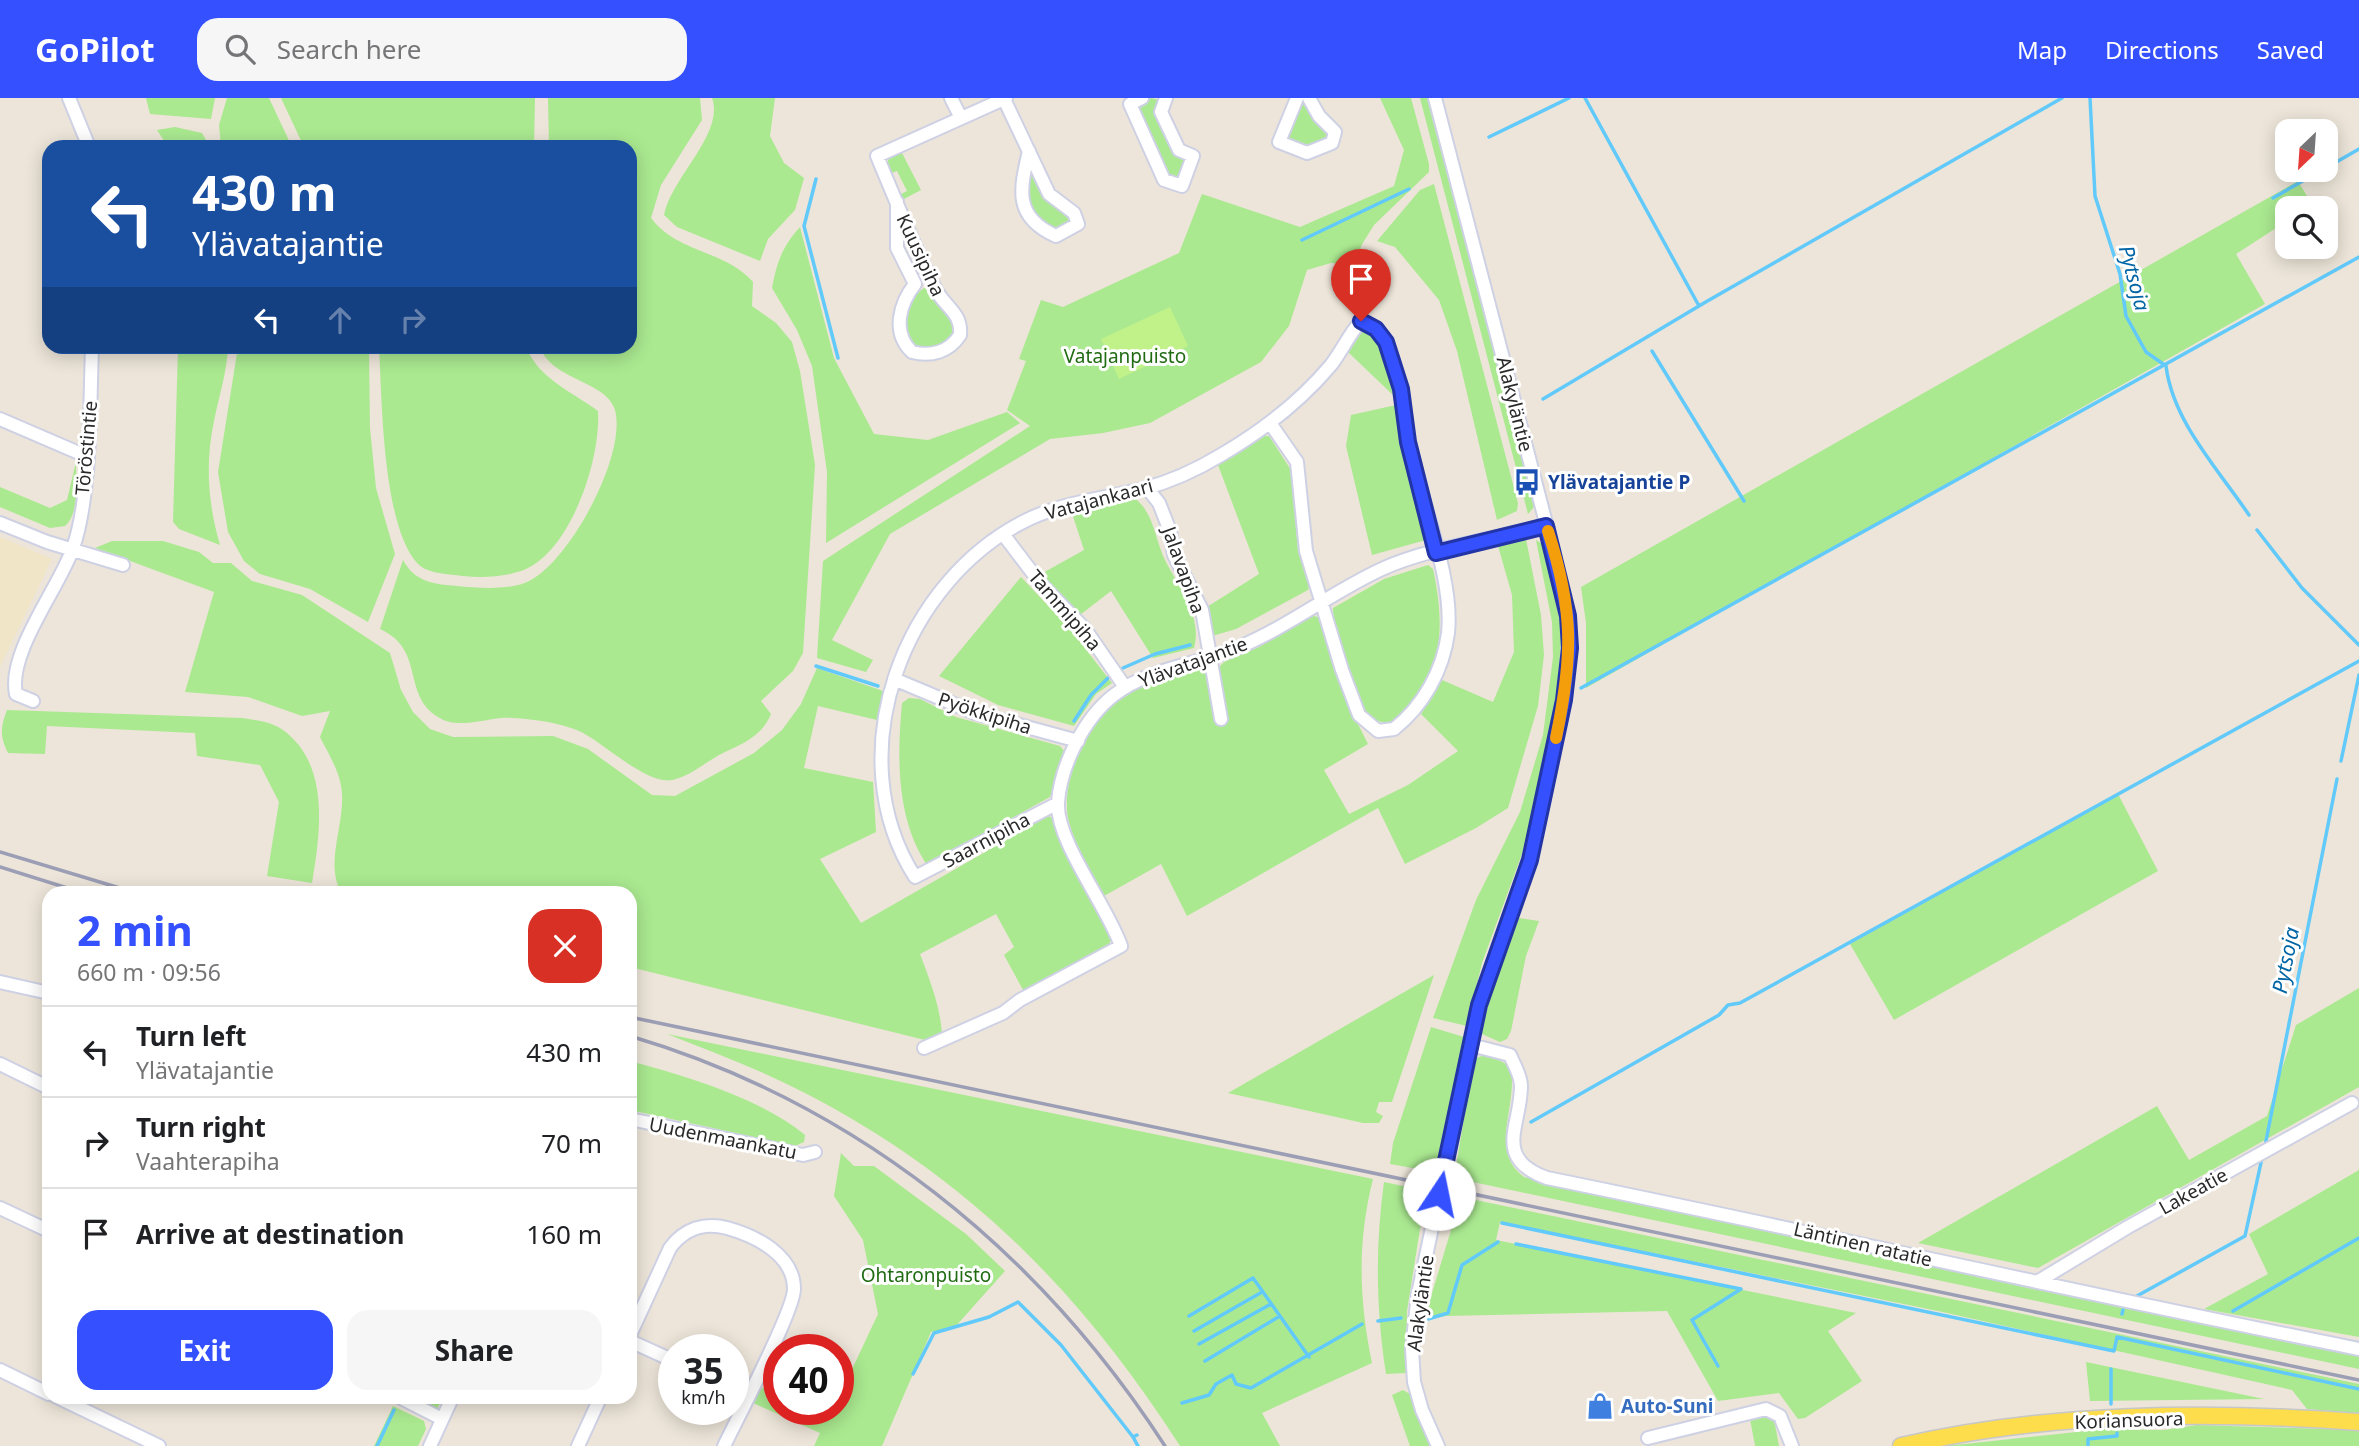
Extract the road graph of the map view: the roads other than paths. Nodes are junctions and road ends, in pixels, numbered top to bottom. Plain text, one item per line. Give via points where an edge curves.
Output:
1 (69, 98) edge
2 (951, 98) edge
3 (1005, 98) edge
4 (1142, 98) edge
5 (1166, 98) edge
6 (1297, 98) edge
7 (1309, 98) edge
8 (1435, 98) edge
9 (961, 118) junction
10 (86, 140) edge
11 (1029, 151) junction
12 (897, 202) junction
13 (930, 278) junction
14 (915, 284) junction
15 (92, 354) edge
16 (0, 419) edge
17 (1270, 423) junction
18 (86, 456) junction
19 (1147, 488) junction
20 (0, 523) edge
21 (1546, 526) junction
22 (1003, 534) junction
23 (73, 549) junction
24 (1436, 553) junction
25 (123, 565) dead end
26 (1322, 602) junction
27 (1209, 658) junction
28 (894, 679) junction
29 (1125, 687) junction
30 (33, 701) dead end
31 (1221, 719) dead end
32 (1078, 741) junction
33 (1058, 803) junction
34 (915, 877) joint
35 (0, 982) edge
36 (42, 991) edge
37 (1471, 1045) junction
38 (924, 1048) dead end
39 (0, 1064) edge
40 (42, 1085) edge
41 (2352, 1103) dead end
42 (637, 1120) edge
43 (815, 1153) dead end
44 (0, 1208) edge
45 (42, 1228) edge
46 (2038, 1282) junction
47 (637, 1320) edge
48 (637, 1344) edge
49 (2359, 1349) edge
50 (658, 1354) edge
51 (0, 1370) edge
52 (42, 1391) edge
53 (749, 1393) edge
54 (72, 1404) edge
55 (413, 1404) edge
56 (449, 1404) edge
57 (597, 1404) edge
58 (442, 1419) junction
59 (2359, 1422) edge
60 (734, 1425) edge
61 (1648, 1438) dead end
62 (159, 1446) edge
63 (430, 1446) edge
64 (578, 1446) edge
65 (724, 1446) edge
66 (1438, 1446) edge
67 (1793, 1446) edge
68 (1901, 1446) edge

1 - 10 street
2 - 9 street
3 - 9 street
3 - 11 street
4 - 5 street via 1130,104 1164,180 1182,186 1193,156 1179,149 1161,112
6 - 7 street via 1279,142 1307,153 1332,143 1335,132 1318,116
8 - 21 street, Alakyläntie
9 - 12 street, Kuusipiha via 877,156
11 - 11 street via 1049,194 1074,213 1078,224 1056,236 1037,228 1019,193
12 - 13 street, Kuusipiha
12 - 14 street, Kuusipiha via 897,248
13 - 14 street
13 - 14 street, Kuusipiha via 961,323 960,335 945,350 919,354 906,346 899,315 901,303
15 - 18 street, Töröstintie
16 - 18 street
17 - 19 street, Vatajankaari via 1208,463
17 - 24 street, Vatajankaari via 1320,378 1361,321 1376,329 1386,342 1401,389 1408,442
17 - 26 street via 1297,462 1306,551
18 - 23 street, Töröstintie
19 - 22 street, Vatajankaari via 1056,509
19 - 27 street, Jalavapiha via 1159,503 1174,555 1202,610
20 - 23 street
21 - 24 street, Ylävatajantie
21 - 37 street, Alakyläntie via 1568,616 1570,648 1564,700 1530,860 1485,983
22 - 28 street, Vatajankaari via 964,564 930,601 907,642
22 - 29 street, Tammipiha via 1041,584 1085,629
23 - 25 street
23 - 30 street via 16,672 16,694
24 - 26 street, Ylävatajantie via 1383,568
24 - 26 street via 1448,605 1444,655 1429,689 1394,729 1377,731 1359,715
26 - 27 street, Ylävatajantie via 1256,640
27 - 29 street, Ylävatajantie
27 - 31 street, Jalavapiha
28 - 32 street, Pyökkipiha via 975,713
28 - 34 street, Vatajankaari via 884,737 884,793 900,853
29 - 32 street, Ylävatajantie via 1100,708
32 - 33 street, Ylävatajantie
33 - 34 street, Saarnipiha
33 - 38 street, Ylävatajantie via 1063,829 1121,946 1003,1013
35 - 36 street
37 - 46 street, Läntinen ratatie via 1510,1055 1521,1089 1514,1123 1515,1151 1534,1173
37 - 66 street, Alakyläntie via 1413,1326 1415,1382
39 - 40 street
41 - 46 street, Lakeatie
42 - 43 street, Uudenmaankatu via 803,1155
44 - 45 street
46 - 49 street, Läntinen ratatie
47 - 53 street via 679,1235 708,1226 723,1227 769,1247 792,1273 794,1292
48 - 50 street
51 - 52 street
54 - 62 street
55 - 58 street
56 - 58 street
57 - 64 street
58 - 63 street
59 - 68 main road, Koriansuora via 2270,1418 2051,1423
60 - 65 street
61 - 67 street via 1766,1409 1780,1416

